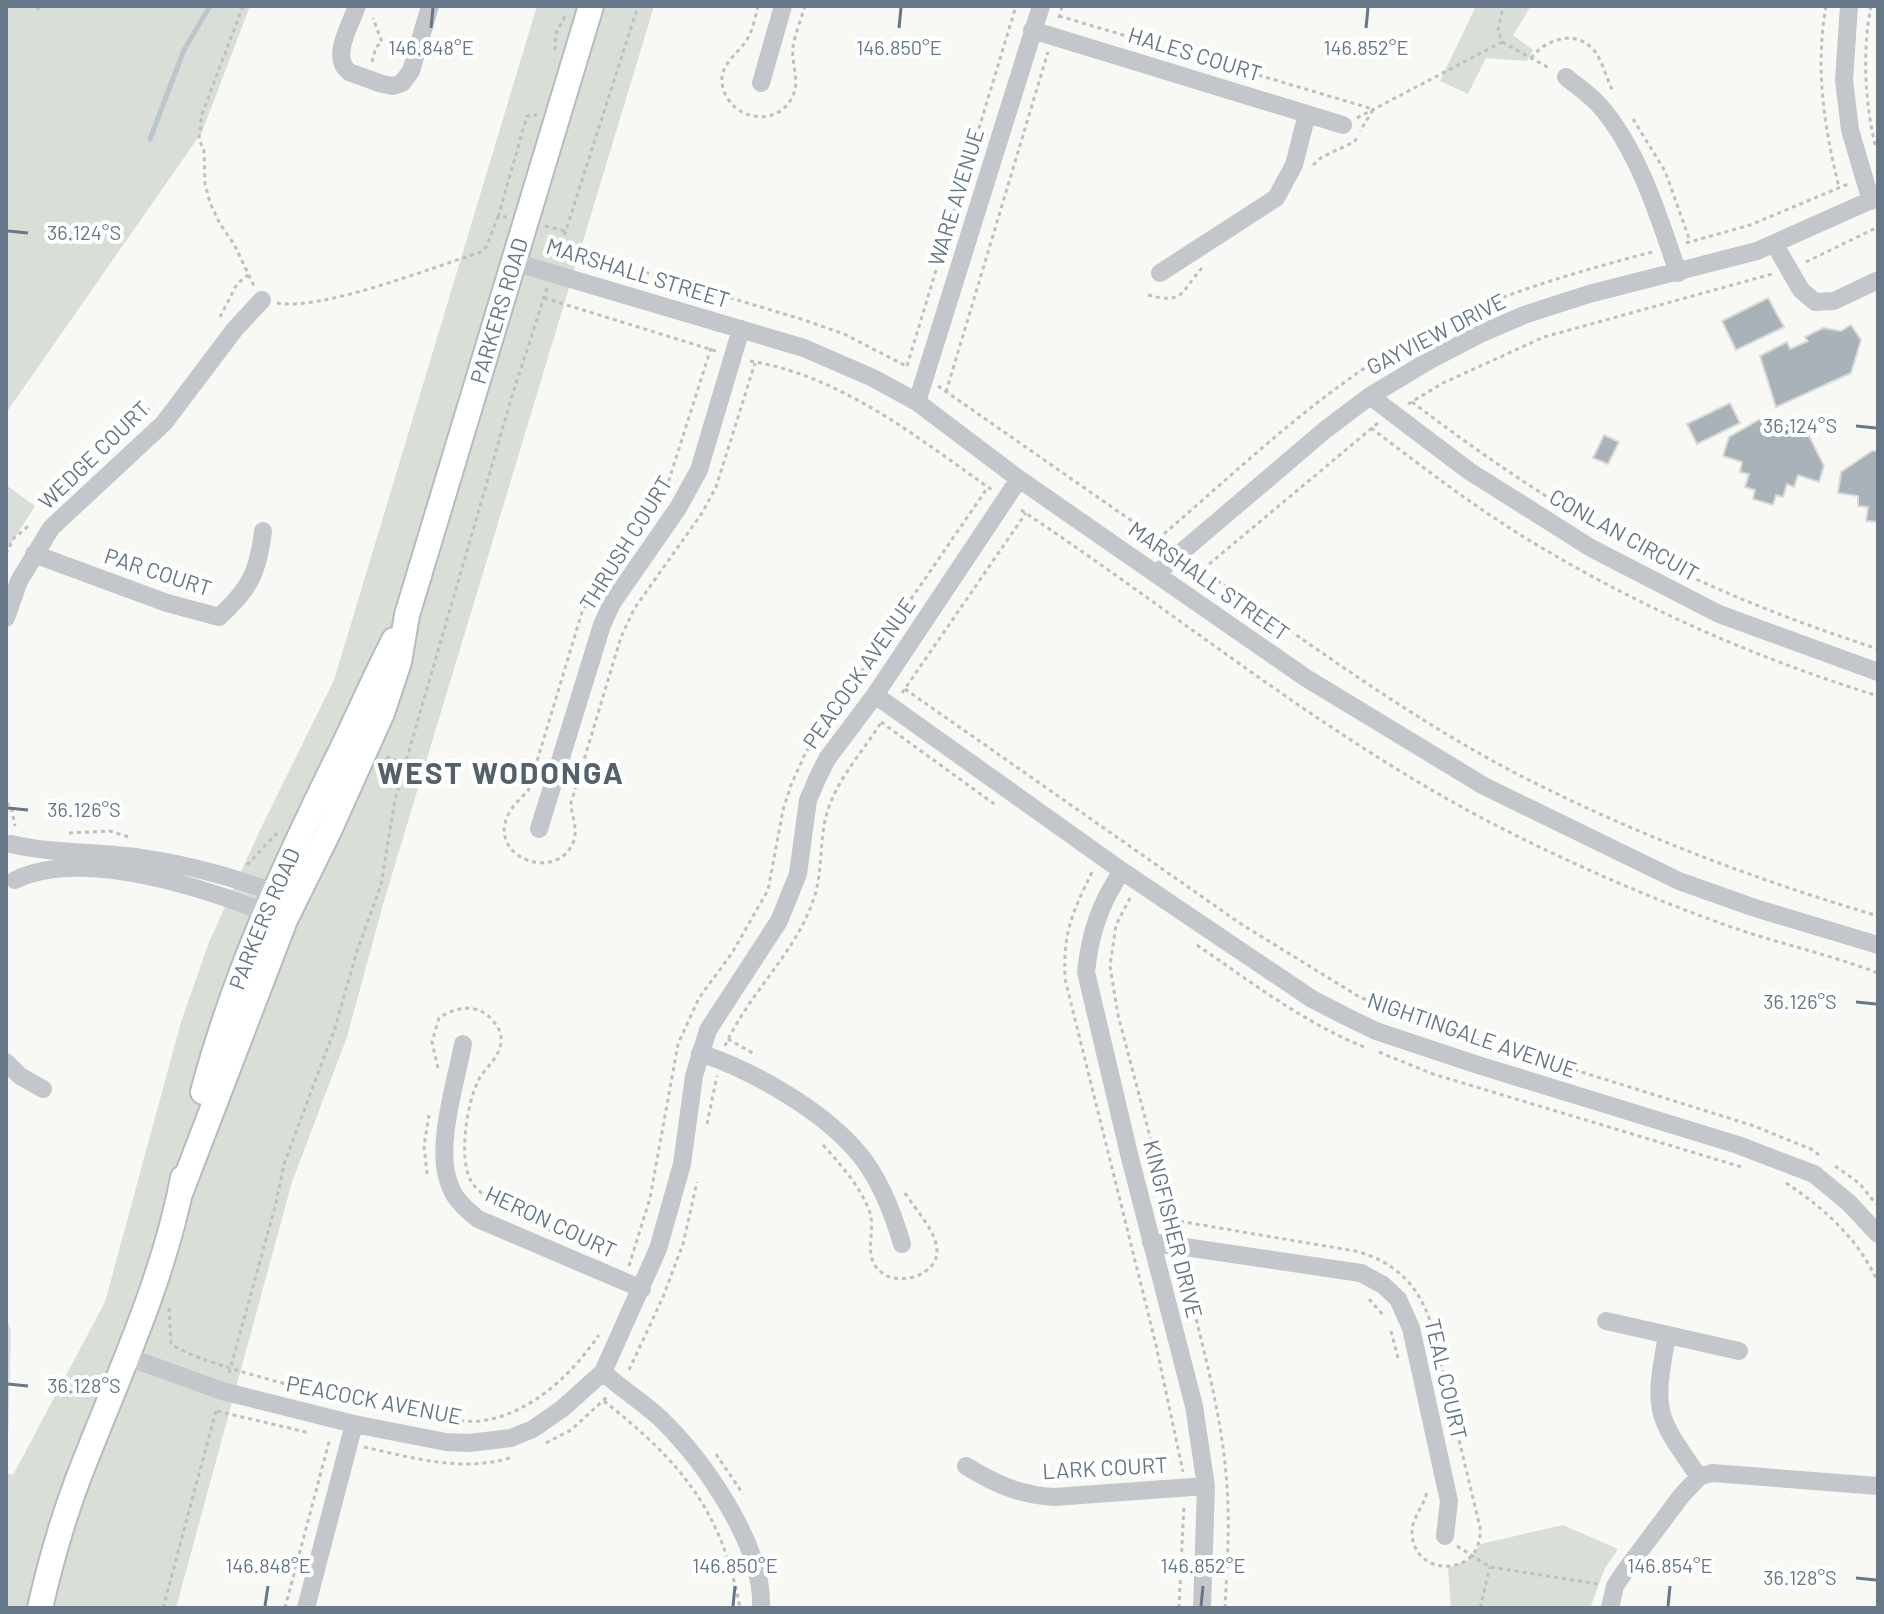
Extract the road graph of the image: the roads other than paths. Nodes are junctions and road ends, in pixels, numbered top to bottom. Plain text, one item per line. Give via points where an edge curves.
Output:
1 (430, 6) edge
2 (591, 6) edge
3 (783, 6) edge
4 (1041, 6) edge
5 (1849, 6) edge
6 (365, 8) edge
7 (1032, 30) junction
8 (1566, 77) road end
9 (761, 83) dead end
10 (1307, 114) junction
11 (1343, 125) road end
12 (1875, 199) edge
13 (1775, 245) junction
14 (514, 262) junction
15 (1160, 273) dead end
16 (1678, 273) junction
17 (1878, 280) edge
18 (262, 300) road end
19 (741, 329) junction
20 (1370, 396) junction
21 (917, 402) junction
22 (1019, 479) junction
23 (263, 531) dead end
24 (34, 554) junction
25 (1157, 573) junction
26 (407, 615) junction
27 (6, 618) edge
28 (1878, 672) edge
29 (875, 695) junction
30 (539, 829) dead end
31 (12, 838) edge
32 (1122, 871) junction
33 (10, 884) edge
34 (279, 906) junction
35 (1878, 945) edge
36 (463, 1044) dead end
37 (700, 1053) junction
38 (6, 1062) edge
39 (43, 1089) dead end
40 (1878, 1234) edge
41 (1151, 1242) junction
42 (902, 1244) dead end
43 (642, 1289) junction
44 (1606, 1321) dead end
45 (1667, 1336) junction
46 (1739, 1351) dead end
47 (128, 1357) junction
48 (603, 1372) junction
49 (354, 1424) junction
50 (966, 1466) dead end
51 (1699, 1477) junction
52 (1206, 1486) junction
53 (1878, 1486) edge
54 (1445, 1536) road end
55 (40, 1608) edge
56 (306, 1608) edge
57 (761, 1608) edge
58 (1202, 1608) edge
59 (1610, 1608) edge

1 - 6 street via 407,78 393,86 349,72 341,61 342,46
2 - 14 main road, PARKERS ROAD
3 - 9 street
4 - 7 street, WARE AVENUE
5 - 12 street via 1844,80 1850,130
7 - 10 street, HALES COURT
7 - 21 street, WARE AVENUE
8 - 16 street via 1600,106 1623,141 1652,196
10 - 11 street, HALES COURT
10 - 15 street via 1294,165 1276,198
12 - 13 street, GAYVIEW DRIVE
13 - 16 street, GAYVIEW DRIVE
13 - 17 street via 1815,302 1834,301
14 - 19 street, MARSHALL STREET
14 - 26 main road, PARKERS ROAD
16 - 20 street, GAYVIEW DRIVE via 1524,315
18 - 24 street, WEDGE COURT via 164,423 71,506
19 - 21 street, MARSHALL STREET via 836,362
19 - 30 street, THRUSH COURT via 699,470 602,625
20 - 25 street, GAYVIEW DRIVE
20 - 28 street, CONLAN CIRCUIT via 1493,488 1591,548 1719,614
21 - 22 street, MARSHALL STREET
22 - 25 street, MARSHALL STREET
22 - 29 street, PEACOCK AVENUE
23 - 24 street, PAR COURT via 252,581 219,617
24 - 27 street, WEDGE COURT
25 - 35 street, MARSHALL STREET via 1306,678 1484,786 1679,881
26 - 34 main road, PARKERS ROAD
26 - 34 main road, PARKERS ROAD via 399,662 367,750
29 - 32 street, NIGHTINGALE AVENUE
29 - 37 street, PEACOCK AVENUE via 818,777 808,800 798,874 779,921 718,1013
31 - 33 street via 20,862
31 - 34 street via 46,851 134,856 234,878
32 - 40 street, NIGHTINGALE AVENUE via 1312,999 1376,1031 1814,1174
32 - 41 street, KINGFISHER DRIVE via 1096,917 1086,972
33 - 34 street via 29,873 60,868 129,874
34 - 47 main road, PARKERS ROAD
36 - 43 street, HERON COURT via 445,1136 449,1186 462,1205 478,1219
37 - 42 street via 774,1088 825,1121 860,1155 893,1213
37 - 43 street, PEACOCK AVENUE via 682,1164
38 - 39 street
41 - 52 street, KINGFISHER DRIVE via 1194,1406
41 - 54 street, TEAL COURT via 1361,1273 1398,1299 1411,1328 1449,1501
43 - 48 street, PEACOCK AVENUE
44 - 45 street
45 - 46 street
45 - 51 street via 1659,1411
47 - 49 street, PEACOCK AVENUE via 222,1391
47 - 55 main road, PARKERS ROAD via 62,1525
48 - 49 street, PEACOCK AVENUE via 553,1415 511,1438 446,1442
48 - 57 street via 661,1419 721,1494 742,1530
49 - 56 street
50 - 52 street, LARK COURT via 997,1485 1031,1496
51 - 53 street via 1712,1473
51 - 59 street via 1615,1586
52 - 58 street, KINGFISHER DRIVE

